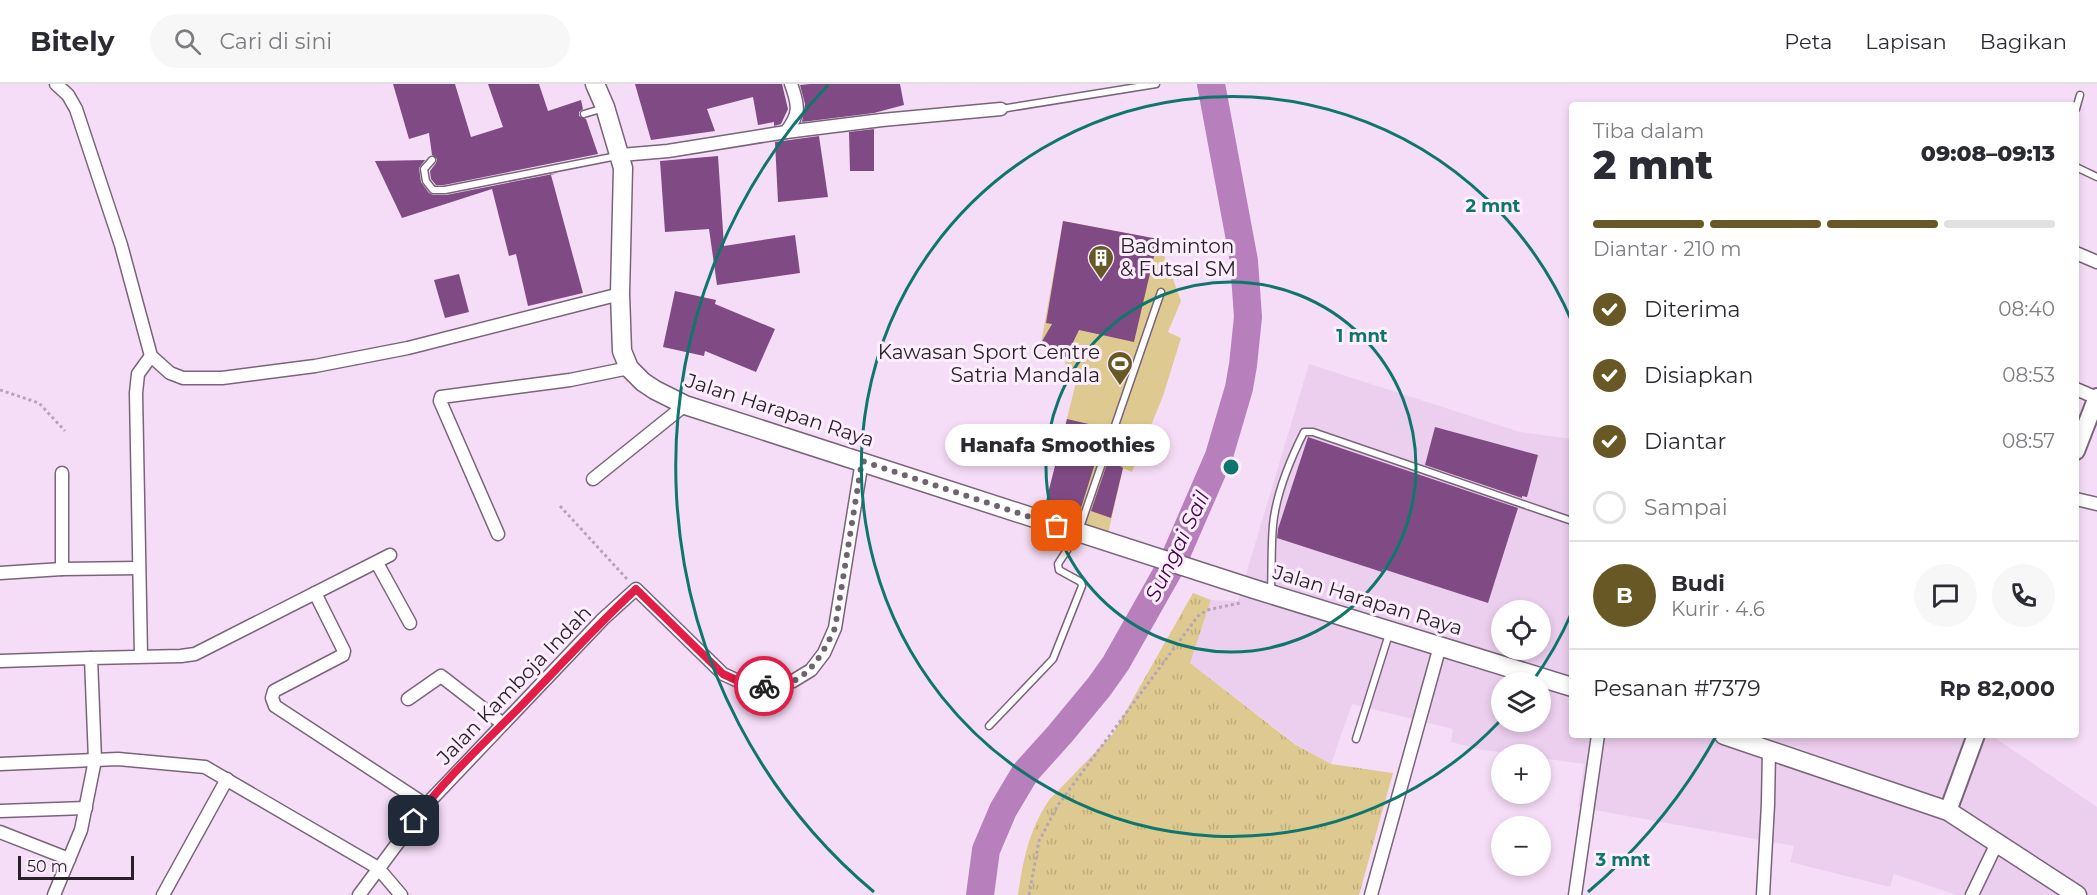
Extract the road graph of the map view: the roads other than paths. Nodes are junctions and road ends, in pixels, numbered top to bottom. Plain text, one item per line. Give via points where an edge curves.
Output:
1 (56, 84) edge
2 (595, 84) edge
3 (791, 84) edge
4 (1156, 84) edge
5 (2080, 95) dead end
6 (2078, 102) edge
7 (605, 107) junction
8 (1001, 109) joint
9 (584, 114) dead end
10 (786, 132) junction
11 (621, 155) junction
12 (432, 160) dead end
13 (2079, 168) edge
14 (2097, 177) edge
15 (2079, 254) edge
16 (2097, 262) edge
17 (1161, 292) dead end
18 (620, 294) junction
19 (151, 356) junction
20 (629, 368) junction
21 (2079, 390) edge
22 (2097, 398) edge
23 (685, 405) junction
24 (2079, 443) edge
25 (862, 461) junction
26 (62, 473) dead end
27 (593, 479) dead end
28 (2079, 500) edge
29 (2097, 504) edge
30 (1569, 520) edge
31 (1078, 533) junction
32 (498, 534) dead end
33 (390, 555) dead end
34 (376, 563) junction
35 (139, 568) junction
36 (62, 569) junction
37 (0, 573) edge
38 (1262, 592) junction
39 (315, 593) junction
40 (410, 623) dead end
41 (1390, 630) junction
42 (1440, 646) junction
43 (141, 656) junction
44 (91, 658) junction
45 (0, 662) edge
46 (1569, 686) edge
47 (408, 699) dead end
48 (503, 724) junction
49 (989, 726) dead end
50 (1598, 738) edge
51 (1733, 738) edge
52 (1975, 738) edge
53 (1356, 739) dead end
54 (1769, 750) junction
55 (95, 760) junction
56 (0, 764) edge
57 (227, 779) junction
58 (426, 805) junction
59 (86, 808) junction
60 (1948, 811) junction
61 (0, 812) edge
62 (0, 832) edge
63 (1996, 843) junction
64 (69, 859) junction
65 (378, 868) junction
66 (54, 895) edge
67 (163, 895) edge
68 (359, 895) edge
69 (401, 895) edge
70 (1371, 895) edge
71 (1575, 895) edge
72 (1763, 895) edge
73 (1972, 895) edge
74 (2077, 895) edge

1 - 19 street via 76,109 121,245
2 - 7 main road
3 - 10 street via 798,113
4 - 8 lane
5 - 6 lane
7 - 9 lane
7 - 11 main road
8 - 10 street
10 - 11 street
11 - 12 lane via 445,190 433,189 426,181 424,169
11 - 18 main road via 624,182
13 - 14 lane
15 - 16 street
17 - 31 lane
18 - 19 street via 408,348 234,377 183,378 170,373
18 - 20 main road via 620,340
19 - 35 street via 138,374 136,393
20 - 23 main road, Jalan Harapan Raya via 655,390
20 - 32 street via 441,397
21 - 22 street
22 - 24 street
23 - 25 main road, Jalan Harapan Raya
23 - 27 street
25 - 31 main road, Jalan Harapan Raya
25 - 48 street, Jalan Kamboja Indah via 835,628 811,670 772,687 747,685 723,674 636,589
26 - 36 street
28 - 29 street
30 - 38 lane via 1304,432 1283,485
31 - 38 main road, Jalan Harapan Raya
31 - 49 lane via 1058,564 1059,570 1082,586 1056,655
33 - 34 street
34 - 39 street
34 - 40 street
35 - 36 street
35 - 43 street
36 - 37 street
38 - 41 main road, Jalan Harapan Raya
39 - 43 street via 195,654
39 - 58 street via 343,654 274,691 273,703
41 - 42 main road, Jalan Harapan Raya
41 - 53 lane
42 - 46 main road, Jalan Harapan Raya
42 - 70 street
43 - 44 street
44 - 45 street
44 - 55 street
47 - 48 street via 441,676
48 - 58 street, Jalan Kamboja Indah
50 - 71 street
51 - 54 main road
52 - 60 street
54 - 60 main road
54 - 72 street
55 - 56 street
55 - 57 street via 199,766
55 - 59 street
57 - 65 street
57 - 67 street
58 - 65 street, Jalan Kamboja Indah
59 - 61 street
59 - 64 street
60 - 63 main road
62 - 64 street
63 - 73 street
63 - 74 main road
64 - 66 street
65 - 68 street, Jalan Kamboja Indah
65 - 69 street

